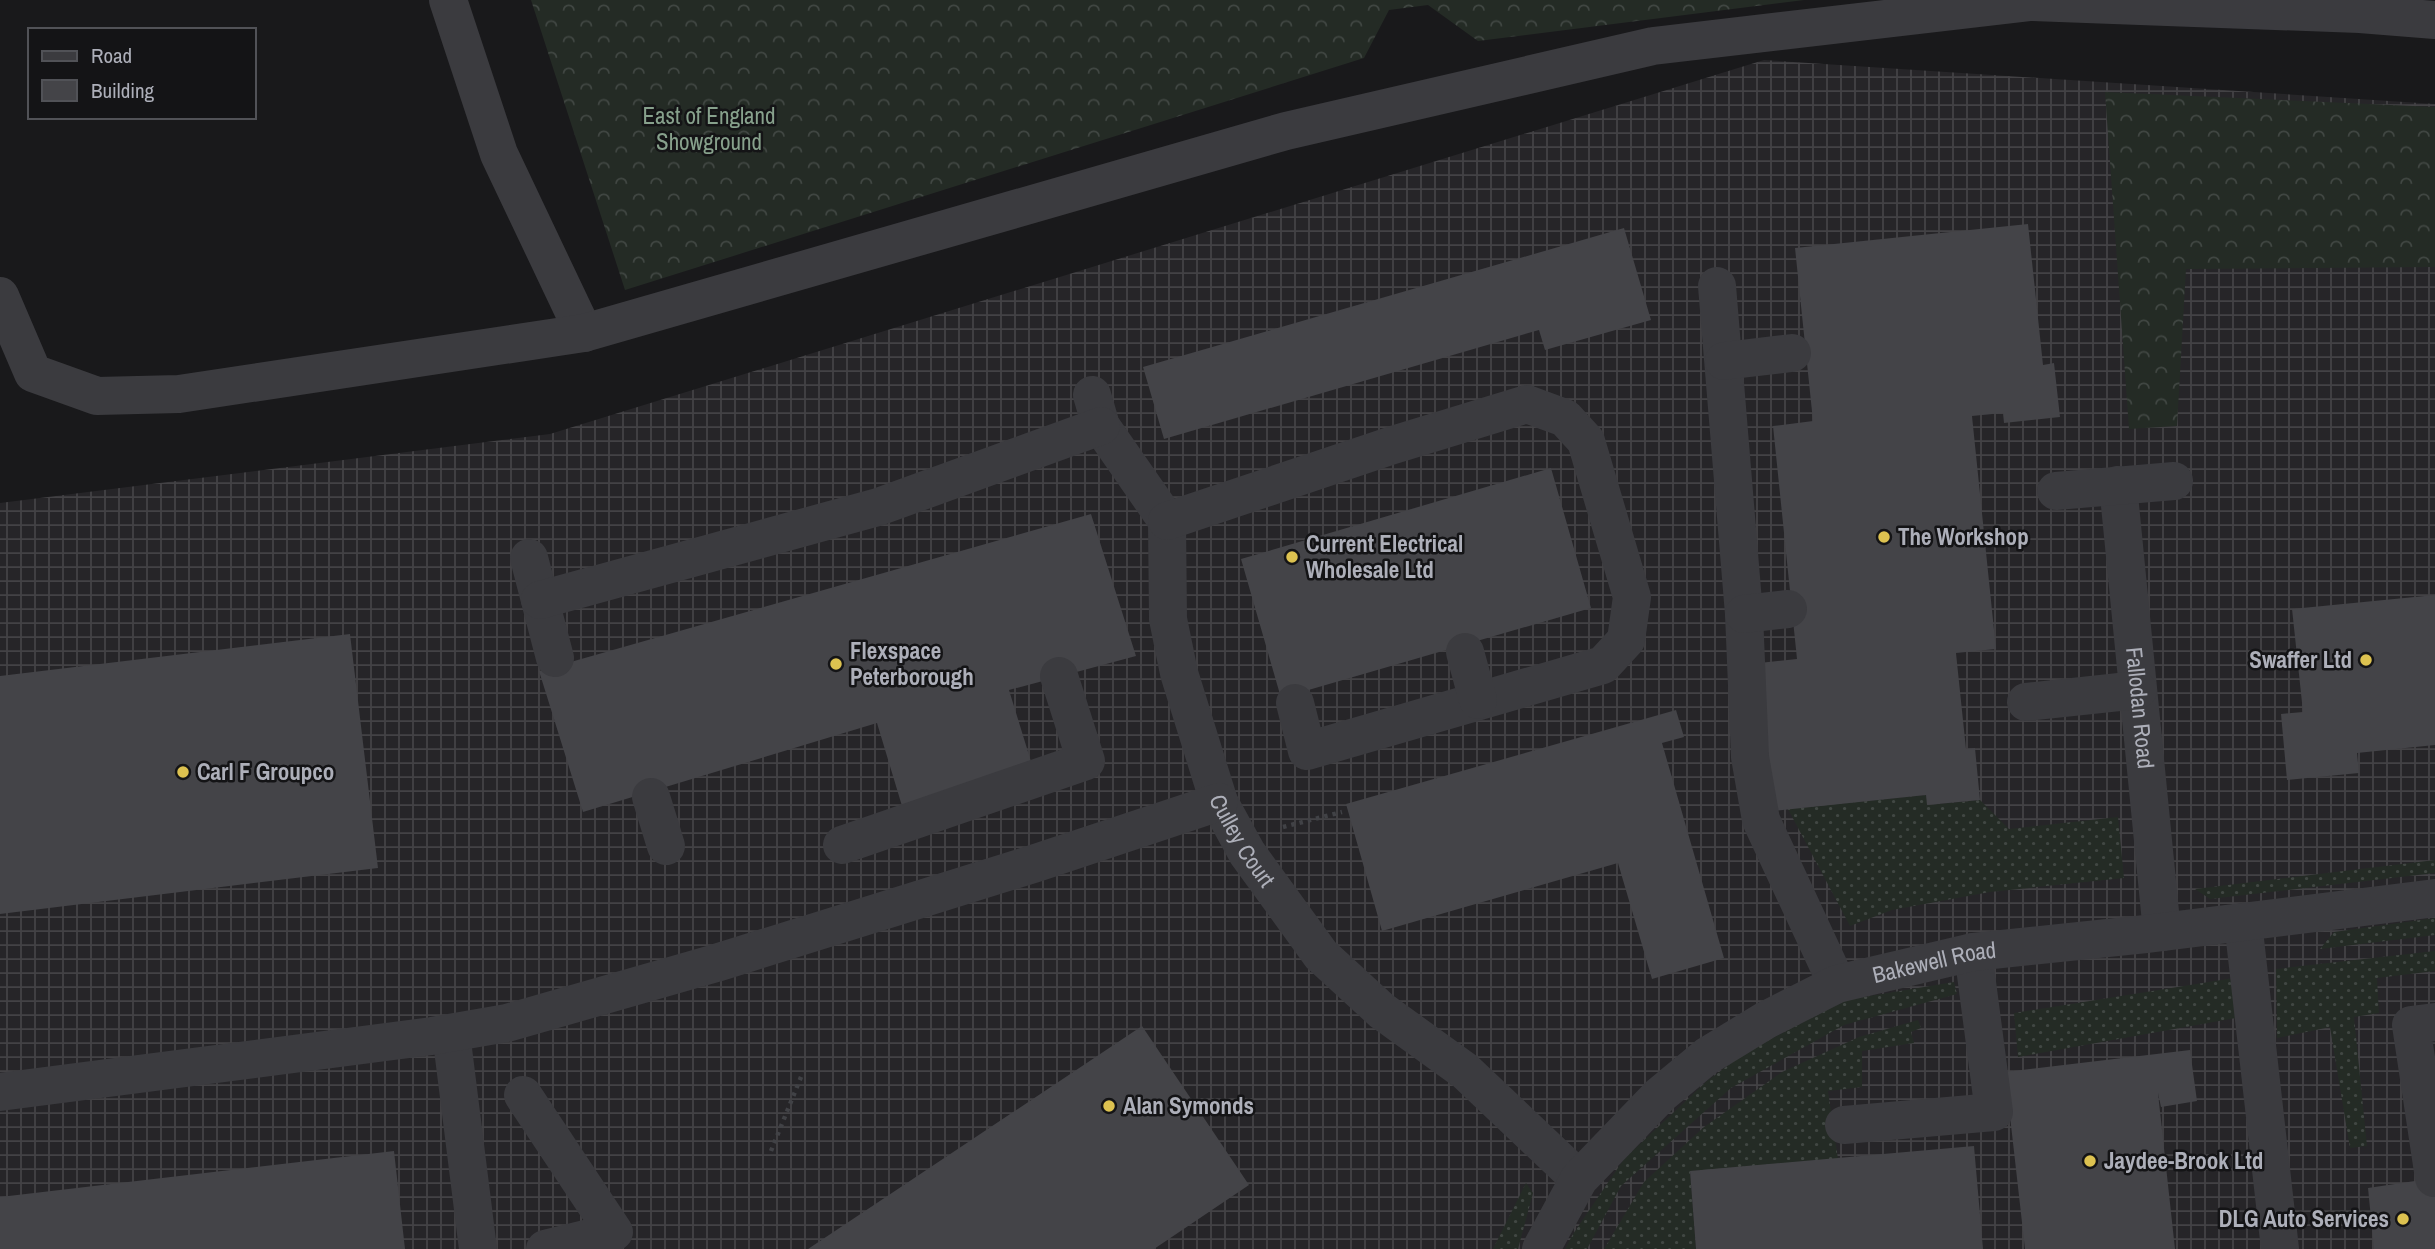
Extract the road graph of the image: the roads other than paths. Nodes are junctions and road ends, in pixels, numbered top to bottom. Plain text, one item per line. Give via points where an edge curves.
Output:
1 (448, 0) edge
2 (2435, 20) edge
3 (1717, 286) dead end
4 (0, 296) edge
5 (584, 333) junction
6 (1791, 353) dead end
7 (1724, 361) junction
8 (2174, 481) dead end
9 (2118, 485) junction
10 (2056, 491) dead end
11 (1167, 522) junction
12 (529, 558) dead end
13 (540, 600) junction
14 (1788, 609) dead end
15 (1744, 614) junction
16 (1465, 652) dead end
17 (555, 658) dead end
18 (1059, 676) dead end
19 (2138, 690) junction
20 (1478, 700) junction
21 (2025, 702) dead end
22 (1295, 703) dead end
23 (651, 797) dead end
24 (1219, 802) junction
25 (842, 845) dead end
26 (666, 846) dead end
27 (2435, 898) edge
28 (2243, 922) junction
29 (2162, 932) junction
30 (1973, 952) junction
31 (1837, 984) junction
32 (2435, 1022) edge
33 (451, 1033) junction
34 (0, 1092) edge
35 (523, 1095) dead end
36 (1844, 1125) dead end
37 (2434, 1178) edge
38 (1579, 1179) junction
39 (620, 1241) edge
40 (478, 1249) edge
41 (545, 1249) edge
42 (1541, 1249) edge
43 (2280, 1249) edge

1 - 5 street via 499,154
2 - 5 street via 2031,2 1653,46 1286,131
3 - 7 street
4 - 5 street via 33,373 97,396 179,394
6 - 7 street
7 - 15 street
8 - 9 street
9 - 10 street
9 - 19 street, Fallodan Road
11 - 13 street via 1096,411 878,507
11 - 20 street via 1527,404 1566,418 1586,441 1632,597 1626,640 1603,665
11 - 24 street, Culley Court via 1168,619 1179,673
12 - 13 street
13 - 17 street
14 - 15 street
15 - 31 street via 1761,820
16 - 20 street
18 - 25 street via 1098,749
19 - 21 street
19 - 29 street, Fallodan Road
20 - 22 street via 1307,751
23 - 26 street
24 - 33 street via 716,963 507,1023
24 - 38 street, Culley Court via 1247,853 1321,955 1382,1011 1465,1071
27 - 28 street, Bakewell Road
28 - 29 street, Bakewell Road
28 - 43 street
29 - 30 street, Bakewell Road
30 - 31 street, Bakewell Road
30 - 36 street via 1994,1112
31 - 38 street, Bakewell Road via 1707,1056 1660,1095
32 - 37 street via 2410,1025
33 - 34 street
33 - 40 street
35 - 39 street
38 - 42 street, Bakewell Road
39 - 41 street

